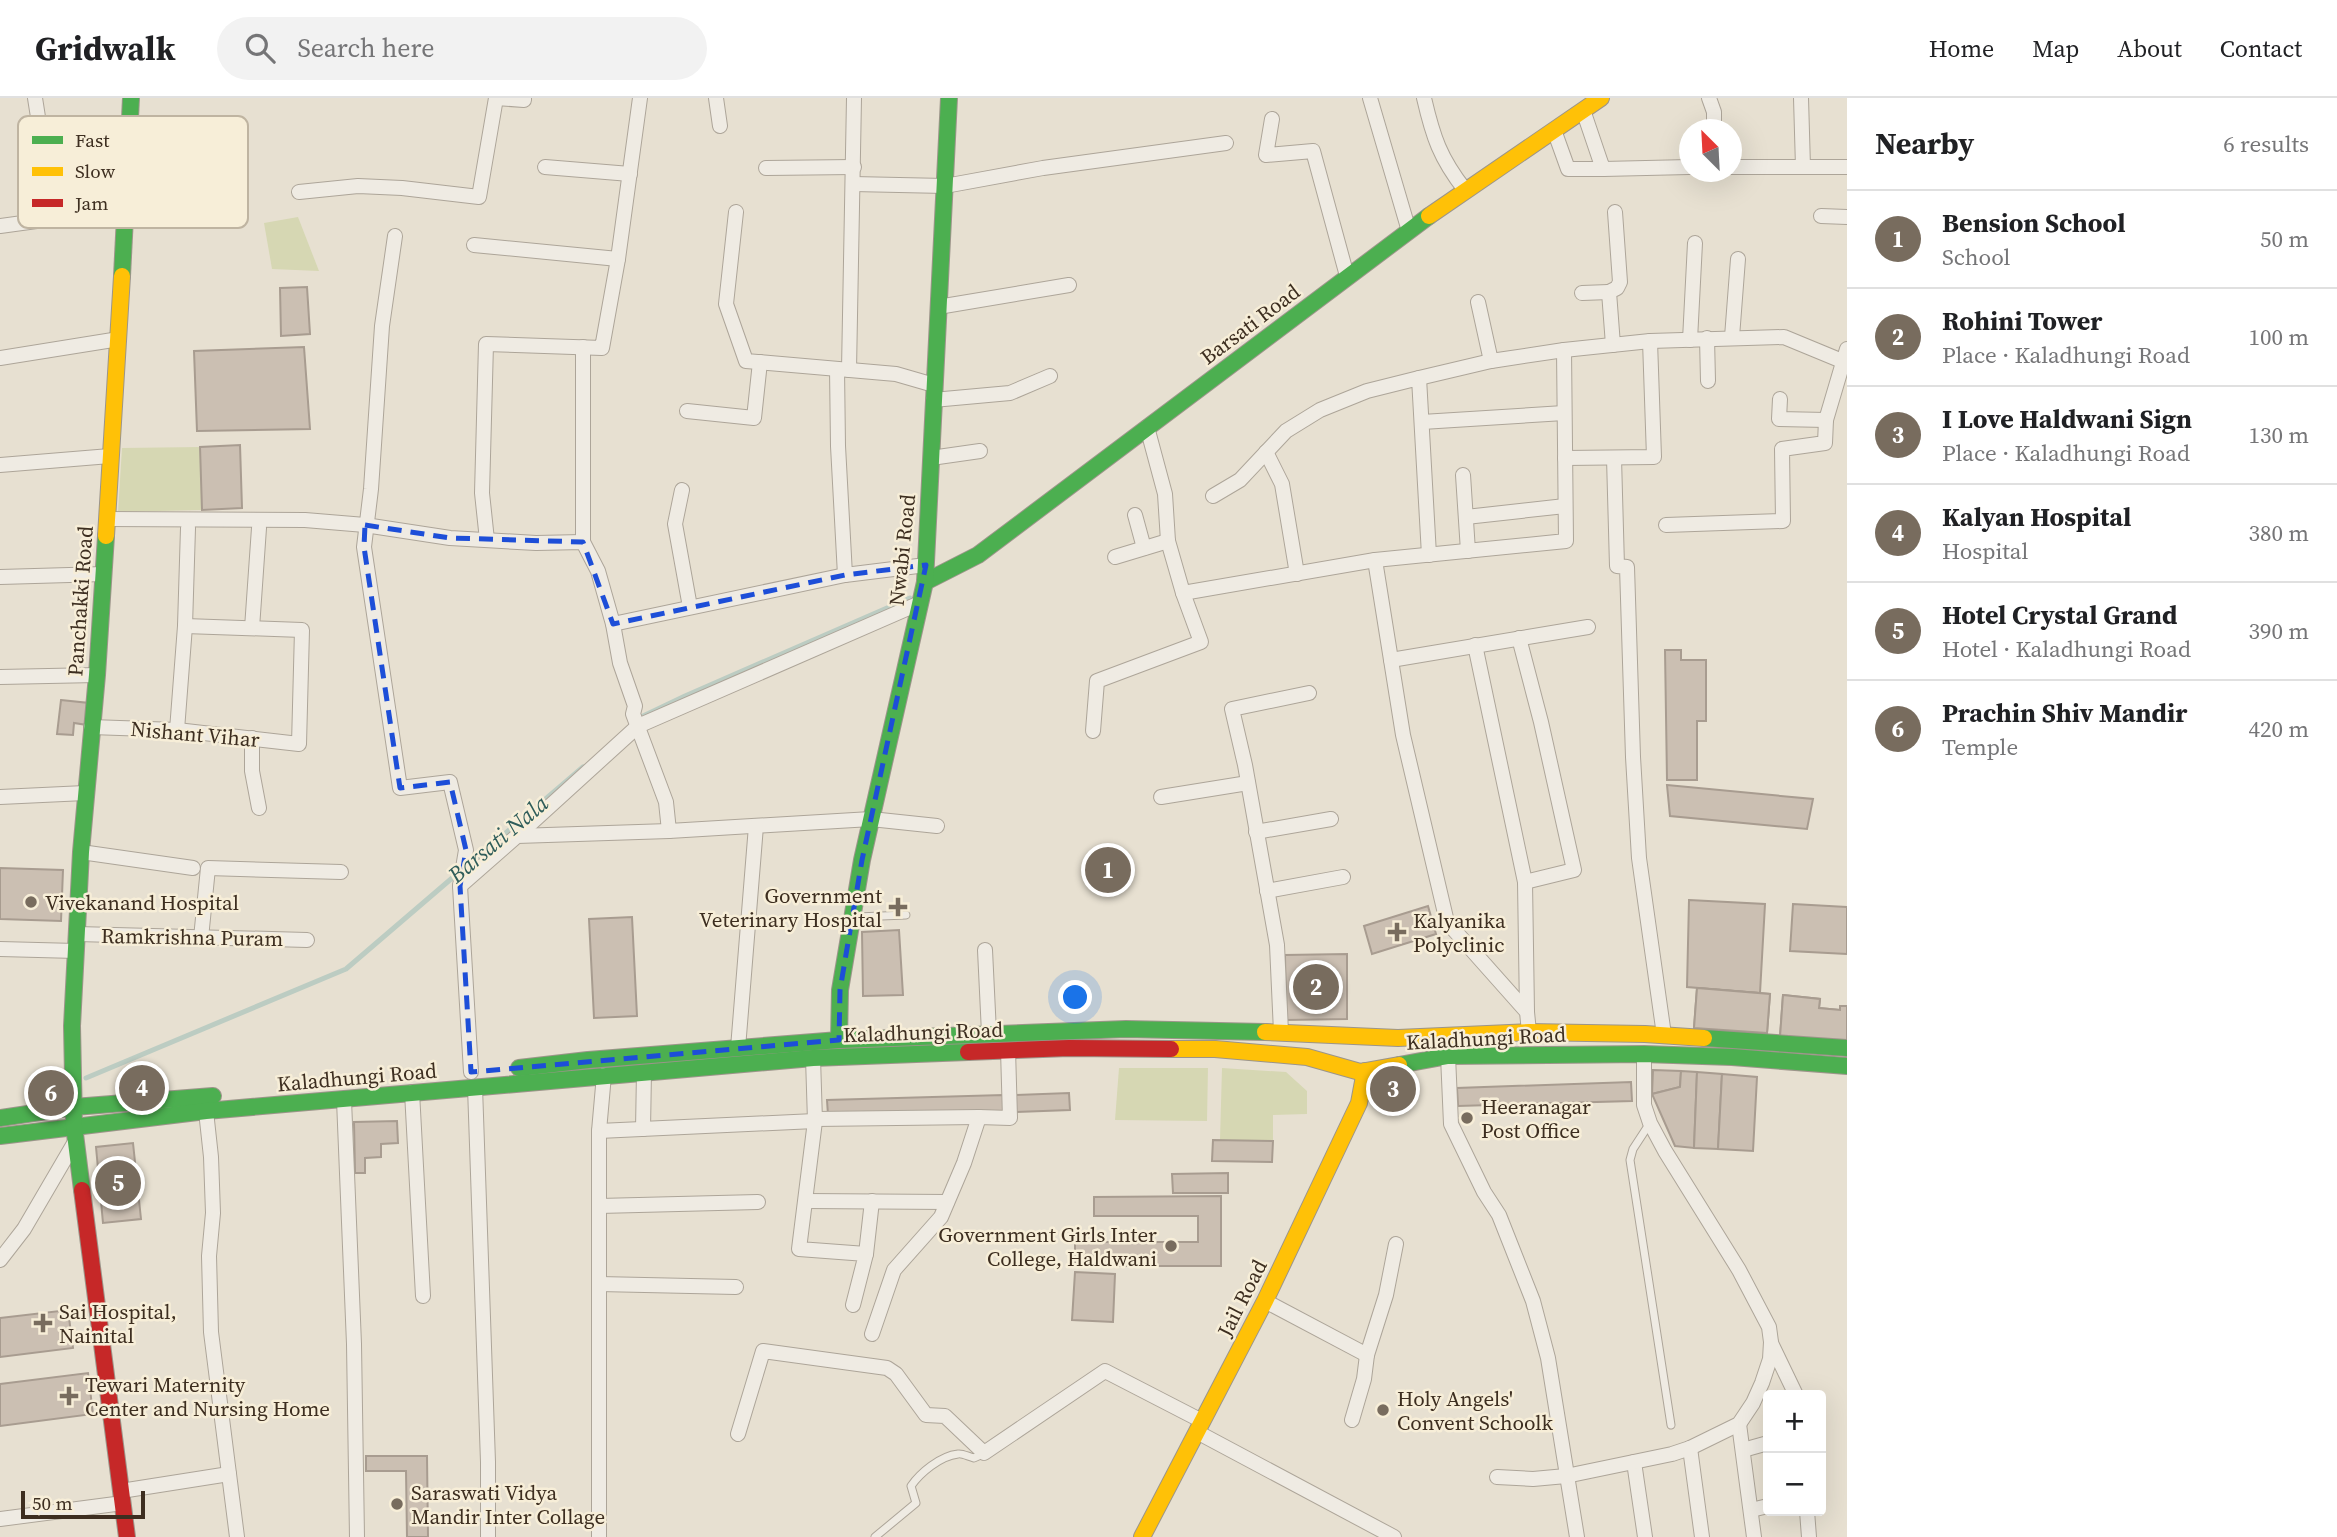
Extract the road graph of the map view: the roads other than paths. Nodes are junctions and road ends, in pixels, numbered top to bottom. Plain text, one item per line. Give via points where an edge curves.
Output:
1 (35, 98) edge
2 (131, 98) edge
3 (524, 98) edge
4 (640, 98) edge
5 (716, 98) edge
6 (854, 98) edge
7 (949, 98) edge
8 (1370, 98) edge
9 (1424, 98) edge
10 (1601, 98) edge
11 (1709, 98) edge
12 (1801, 98) edge
13 (1583, 110) junction
14 (38, 116) edge
15 (130, 116) edge
16 (1272, 119) dead end
17 (1714, 119) edge
18 (719, 126) dead end
19 (1554, 130) junction
20 (1226, 143) dead end
21 (545, 167) dead end
22 (854, 167) junction
23 (1679, 167) edge
24 (1742, 167) edge
25 (1803, 167) junction
26 (1847, 167) edge
27 (766, 168) dead end
28 (1603, 169) junction
29 (630, 174) junction
30 (853, 184) junction
31 (945, 186) junction
32 (1465, 190) junction
33 (299, 192) dead end
34 (736, 212) dead end
35 (1615, 212) dead end
36 (1821, 216) dead end
37 (1847, 217) edge
38 (18, 224) edge
39 (0, 226) edge
40 (123, 228) edge
41 (1409, 231) junction
42 (395, 236) dead end
43 (1695, 243) dead end
44 (474, 245) dead end
45 (1738, 258) dead end
46 (618, 259) junction
47 (1347, 276) junction
48 (1069, 285) dead end
49 (1609, 292) junction
50 (1582, 293) dead end
51 (1478, 302) dead end
52 (938, 307) junction
53 (1732, 337) junction
54 (1707, 338) junction
55 (119, 339) junction
56 (1690, 340) junction
57 (1650, 341) junction
58 (1613, 345) junction
59 (583, 347) junction
60 (1564, 350) junction
61 (0, 358) edge
62 (1845, 358) edge
63 (1491, 361) junction
64 (760, 362) junction
65 (843, 370) junction
66 (1050, 376) dead end
67 (1419, 378) junction
68 (1708, 381) dead end
69 (934, 393) junction
70 (1780, 399) dead end
71 (687, 411) dead end
72 (1564, 413) junction
73 (1826, 420) junction
74 (1422, 422) junction
75 (1147, 427) junction
76 (980, 451) dead end
77 (1266, 452) junction
78 (110, 456) junction
79 (1614, 457) junction
80 (931, 458) junction
81 (1565, 458) junction
82 (0, 465) edge
83 (1463, 475) dead end
84 (682, 491) dead end
85 (1213, 496) dead end
86 (1565, 506) junction
87 (1135, 515) dead end
88 (1466, 517) junction
89 (107, 519) junction
90 (365, 524) junction
91 (1665, 525) dead end
92 (188, 528) dead end
93 (259, 528) dead end
94 (487, 540) junction
95 (1168, 541) junction
96 (583, 542) junction
97 (1144, 548) junction
98 (1468, 551) junction
99 (1429, 555) junction
100 (1115, 557) dead end
101 (1375, 560) junction
102 (926, 565) junction
103 (103, 573) junction
104 (1297, 573) junction
105 (845, 575) junction
106 (0, 577) edge
107 (925, 582) junction
108 (1182, 593) junction
109 (920, 603) junction
110 (690, 607) junction
111 (613, 624) junction
112 (185, 626) junction
113 (1588, 627) dead end
114 (252, 628) junction
115 (1519, 638) junction
116 (1475, 645) junction
117 (1391, 660) junction
118 (97, 675) junction
119 (0, 677) edge
120 (1309, 693) dead end
121 (635, 720) junction
122 (91, 727) junction
123 (177, 730) junction
124 (1093, 731) dead end
125 (252, 738) junction
126 (1248, 783) junction
127 (85, 793) junction
128 (0, 797) edge
129 (1161, 797) dead end
130 (259, 808) dead end
131 (871, 819) junction
132 (1331, 820) dead end
133 (756, 826) junction
134 (937, 826) dead end
135 (669, 831) junction
136 (1256, 832) junction
137 (517, 836) junction
138 (81, 852) junction
139 (193, 868) dead end
140 (341, 872) dead end
141 (1343, 877) dead end
142 (1525, 881) junction
143 (461, 882) junction
144 (1267, 891) junction
145 (906, 915) dead end
146 (852, 917) junction
147 (77, 934) junction
148 (201, 939) junction
149 (307, 940) dead end
150 (0, 949) edge
151 (985, 950) dead end
152 (76, 951) junction
153 (1527, 1012) junction
154 (1280, 1031) junction
155 (1528, 1032) junction
156 (989, 1033) junction
157 (1344, 1035) junction
158 (1664, 1035) junction
159 (1398, 1038) junction
160 (738, 1048) junction
161 (839, 1048) junction
162 (1847, 1048) edge
163 (1008, 1050) junction
164 (1529, 1054) junction
165 (1644, 1054) junction
166 (1448, 1056) junction
167 (813, 1058) junction
168 (1398, 1063) junction
169 (1847, 1066) edge
170 (1342, 1067) junction
171 (1365, 1071) junction
172 (644, 1072) junction
173 (604, 1076) junction
174 (473, 1080) junction
175 (412, 1092) junction
176 (344, 1093) junction
177 (205, 1104) junction
178 (74, 1107) junction
179 (979, 1117) junction
180 (0, 1118) edge
181 (815, 1120) junction
182 (1650, 1123) junction
183 (643, 1129) junction
184 (599, 1131) junction
185 (75, 1133) junction
186 (0, 1136) edge
187 (806, 1201) junction
188 (758, 1202) dead end
189 (872, 1202) junction
190 (947, 1202) junction
191 (599, 1206) junction
192 (1396, 1244) dead end
193 (866, 1254) junction
194 (0, 1260) edge
195 (599, 1284) junction
196 (736, 1287) dead end
197 (423, 1296) dead end
198 (1265, 1301) junction
199 (853, 1305) dead end
200 (872, 1334) dead end
201 (1771, 1342) junction
202 (1367, 1355) junction
203 (1794, 1390) edge
204 (1353, 1420) dead end
205 (1740, 1424) junction
206 (1671, 1425) dead end
207 (1199, 1427) junction
208 (738, 1434) dead end
209 (1763, 1444) edge
210 (1690, 1448) junction
211 (1743, 1450) junction
212 (984, 1453) junction
213 (1634, 1462) junction
214 (229, 1474) junction
215 (1566, 1476) junction
216 (1497, 1477) dead end
217 (122, 1497) junction
218 (0, 1503) edge
219 (1763, 1507) edge
220 (1751, 1510) junction
221 (1807, 1516) edge
222 (1, 1519) edge
223 (1148, 1535) edge
224 (127, 1537) edge
225 (237, 1537) edge
226 (357, 1537) edge
227 (488, 1537) edge
228 (599, 1537) edge
229 (875, 1537) edge
230 (1394, 1537) edge
231 (1577, 1537) edge
232 (1645, 1537) edge
233 (1703, 1537) edge
234 (1754, 1537) edge
235 (1809, 1537) edge

1 - 14 street
2 - 15 main road, Panchakki Road
3 - 33 street via 496,98 479,197 358,186
4 - 29 street
5 - 18 street
6 - 22 street
7 - 31 main road, Nwabi Road
8 - 41 street
9 - 32 street via 1433,138
10 - 13 main road, Barsati Road
11 - 17 street
12 - 25 street
13 - 19 main road, Barsati Road
13 - 28 street
16 - 47 street via 1266,155 1312,151
19 - 28 street via 1568,169
19 - 32 main road, Barsati Road
20 - 31 street
21 - 29 street
22 - 27 street
22 - 30 street
23 - 28 street
24 - 25 street
25 - 26 street
29 - 46 street
30 - 31 street
30 - 65 street
31 - 52 main road, Nwabi Road
32 - 41 main road, Barsati Road
34 - 64 street via 726,304 746,361
35 - 49 street via 1620,282
36 - 37 street
38 - 39 street
40 - 55 main road, Panchakki Road
41 - 47 main road, Barsati Road
42 - 90 street via 382,326
43 - 56 street
44 - 46 street
45 - 53 street
46 - 59 street via 602,348
47 - 75 main road, Barsati Road
48 - 52 street
49 - 50 street
49 - 58 street
51 - 63 street
52 - 69 main road, Nwabi Road
53 - 54 street
53 - 62 street via 1784,337
54 - 56 street
54 - 68 street
55 - 61 street
55 - 78 main road, Panchakki Road
56 - 57 street
57 - 58 street
57 - 79 street via 1654,457
58 - 60 street
59 - 94 street via 486,344 482,492
59 - 96 street
60 - 63 street
60 - 72 street
62 - 73 street
63 - 67 street
64 - 65 street
64 - 71 street via 754,418
65 - 69 street via 896,374
65 - 105 street via 838,446
66 - 69 street via 1010,393
67 - 74 street
67 - 77 street via 1367,391 1320,410 1286,431
69 - 80 main road, Nwabi Road
70 - 73 street via 1779,419
72 - 74 street
72 - 81 street
73 - 91 street via 1825,443 1783,449 1783,521
74 - 99 street
75 - 95 street via 1165,494
75 - 107 main road, Barsati Road via 978,555
76 - 80 street
77 - 85 street via 1240,480
77 - 104 street via 1282,484
78 - 82 street
78 - 89 main road, Panchakki Road
79 - 81 street
79 - 158 street via 1617,566 1627,567 1639,858
80 - 102 main road, Nwabi Road
81 - 86 street
83 - 88 street
84 - 110 street via 675,524
86 - 88 street
86 - 98 street via 1566,541
87 - 97 street
88 - 98 street
89 - 90 street via 260,518
89 - 103 main road, Panchakki Road
90 - 94 street
90 - 143 street via 366,561 400,788 450,782 466,850
92 - 112 street
93 - 114 street
94 - 96 street
95 - 97 street
95 - 108 street
96 - 111 street via 598,571
97 - 100 street
98 - 99 street
99 - 101 street
101 - 104 street
101 - 117 street
102 - 105 street
102 - 107 main road, Nwabi Road
103 - 106 street
103 - 118 main road, Panchakki Road
104 - 108 street
105 - 110 street
107 - 109 main road, Nwabi Road
108 - 124 street via 1201,642 1097,681
109 - 121 street
109 - 131 main road, Nwabi Road
110 - 111 street
111 - 121 street
112 - 114 street
112 - 123 street
113 - 115 street
114 - 125 street, Nishant Vihar via 302,630 299,744
115 - 116 street
115 - 142 street via 1574,870
116 - 117 street
116 - 142 street
117 - 153 street via 1403,734 1447,922
118 - 119 street
118 - 122 main road, Panchakki Road
120 - 126 street via 1232,709
121 - 135 street via 666,802
121 - 137 street
122 - 123 street, Nishant Vihar
122 - 127 main road, Panchakki Road
123 - 125 street, Nishant Vihar
125 - 130 street
126 - 129 street
126 - 136 street
127 - 128 street
127 - 138 main road, Panchakki Road
131 - 133 street
131 - 134 street
131 - 146 main road, Nwabi Road
132 - 136 street
133 - 135 street
133 - 160 street
135 - 137 street
136 - 144 street
137 - 143 street
138 - 139 street
138 - 147 main road, Panchakki Road
140 - 148 street via 208,868
141 - 144 street
142 - 153 street
143 - 174 street
144 - 154 street via 1278,945
145 - 146 lane
146 - 161 main road, Nwabi Road via 839,990
147 - 148 street, Ramkrishna Puram
147 - 152 main road, Panchakki Road
148 - 149 street, Ramkrishna Puram
150 - 152 street
151 - 156 street
152 - 178 main road, Panchakki Road
153 - 155 street
154 - 156 main road, Kaladhungi Road
154 - 157 main road, Kaladhungi Road
155 - 158 main road, Kaladhungi Road
155 - 159 main road, Kaladhungi Road
155 - 164 main road
156 - 161 main road, Kaladhungi Road
157 - 159 main road, Kaladhungi Road
157 - 170 main road via 1339,1050
158 - 162 main road, Kaladhungi Road
159 - 168 main road
160 - 161 main road, Kaladhungi Road
160 - 174 main road, Kaladhungi Road via 589,1060
161 - 163 main road, Kaladhungi Road
161 - 167 main road, Kaladhungi Road
163 - 170 main road, Kaladhungi Road via 1215,1048 1307,1057
163 - 179 street via 1010,1118
164 - 165 main road, Kaladhungi Road
164 - 166 main road, Kaladhungi Road
165 - 169 main road, Kaladhungi Road
165 - 182 street via 1644,1105
166 - 168 main road, Kaladhungi Road
166 - 215 street via 1451,1124 1499,1215 1533,1301 1548,1358
167 - 172 main road, Kaladhungi Road
167 - 181 street
168 - 171 main road, Kaladhungi Road
170 - 171 main road, Kaladhungi Road
171 - 198 main road, Jail Road via 1359,1103
172 - 173 main road, Kaladhungi Road
172 - 183 street
173 - 174 main road, Kaladhungi Road
173 - 184 street
174 - 175 main road, Kaladhungi Road
174 - 176 main road, Kaladhungi Road
174 - 227 street
175 - 176 main road, Kaladhungi Road
175 - 197 street
176 - 177 main road, Kaladhungi Road
176 - 226 street
177 - 178 main road, Kaladhungi Road
177 - 185 main road, Kaladhungi Road
177 - 214 street via 213,1213 211,1332
178 - 180 main road, Kaladhungi Road
178 - 185 main road, Panchakki Road
179 - 181 street
179 - 190 street
181 - 183 street
181 - 187 street
182 - 201 street via 1739,1270 1769,1327
182 - 206 lane via 1630,1160
183 - 184 street
184 - 191 street
185 - 186 main road, Kaladhungi Road
185 - 194 street via 24,1229
185 - 217 main road, Panchakki Road
187 - 189 street
187 - 193 street via 799,1249
188 - 191 street
189 - 190 street
189 - 193 street
190 - 200 street via 941,1217 894,1270
191 - 195 street
192 - 202 street
193 - 199 street
195 - 196 street
195 - 228 street
198 - 202 street
198 - 207 main road, Jail Road
201 - 203 street
201 - 205 street via 1762,1383
202 - 204 street
205 - 210 street
205 - 211 street
207 - 212 street via 1105,1371
207 - 223 main road, Jail Road
207 - 230 street
208 - 212 street via 763,1351 887,1368 926,1415 945,1416
209 - 211 street
210 - 213 street
210 - 233 street
211 - 220 street
212 - 229 lane via 974,1458 957,1454 919,1475 911,1486 916,1503
213 - 215 street
213 - 232 street
214 - 217 street
214 - 225 street
215 - 216 street
215 - 231 street
217 - 222 street
217 - 224 main road, Panchakki Road
218 - 222 street
219 - 220 street
220 - 234 street
221 - 235 street

